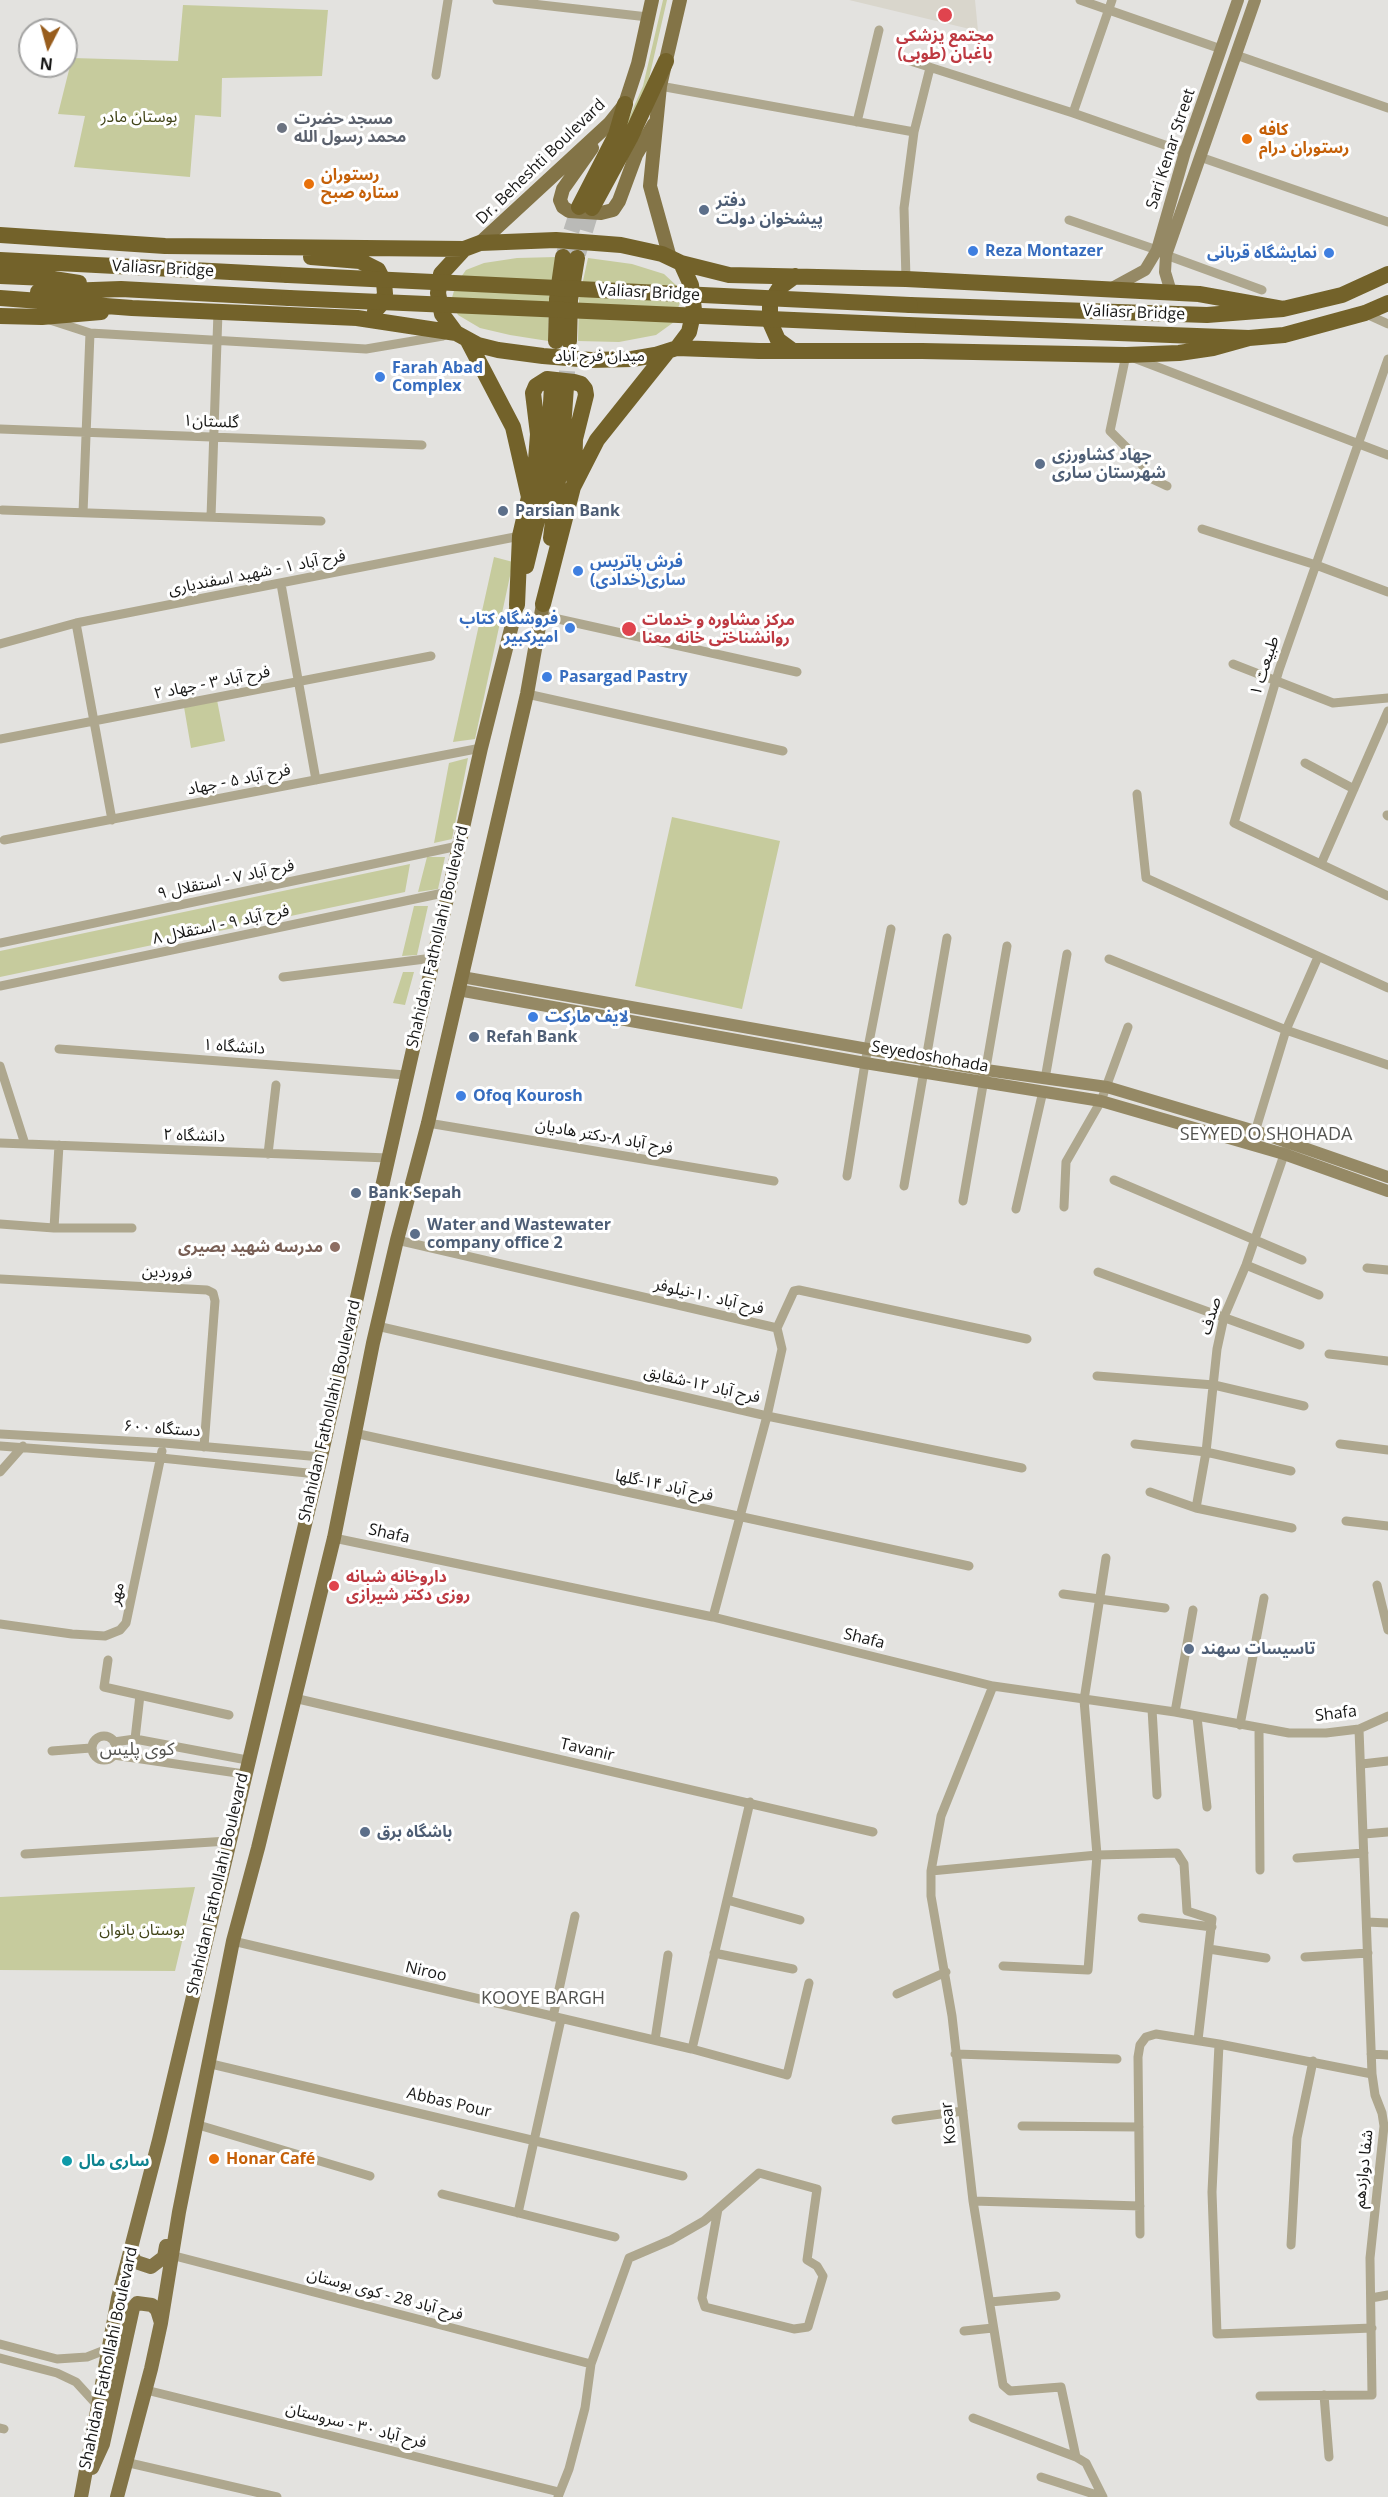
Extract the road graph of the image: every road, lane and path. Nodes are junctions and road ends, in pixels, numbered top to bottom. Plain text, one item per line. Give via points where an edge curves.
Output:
1 (448, 0) edge
2 (497, 0) edge
3 (652, 0) edge
4 (680, 0) edge
5 (1080, 0) edge
6 (1112, 0) edge
7 (1238, 0) edge
8 (1255, 0) edge
9 (1109, 10) junction
10 (648, 17) junction
11 (879, 30) dead end
12 (1221, 49) junction
13 (1236, 55) junction
14 (901, 58) dead end
15 (666, 61) junction
16 (930, 68) junction
17 (436, 75) dead end
18 (660, 86) junction
19 (625, 104) junction
20 (1388, 108) edge
21 (1073, 113) junction
22 (657, 119) junction
23 (857, 122) junction
24 (609, 124) junction
25 (914, 132) junction
26 (1185, 152) junction
27 (1200, 157) junction
28 (1069, 220) dead end
29 (1388, 222) edge
30 (0, 236) edge
31 (67, 241) junction
32 (480, 243) junction
33 (0, 245) edge
34 (165, 246) junction
35 (464, 249) junction
36 (1162, 253) junction
37 (570, 258) tunnel mouth
38 (0, 260) edge
39 (675, 261) junction
40 (1388, 274) edge
41 (0, 276) edge
42 (795, 276) junction
43 (906, 279) junction
44 (1112, 288) junction
45 (121, 289) junction
46 (1262, 290) dead end
47 (1171, 292) junction
48 (0, 293) edge
49 (0, 298) edge
50 (1388, 303) edge
51 (132, 308) junction
52 (1283, 309) junction
53 (218, 312) junction
54 (1365, 314) junction
55 (0, 316) edge
56 (42, 317) junction
57 (357, 318) junction
58 (1388, 324) edge
59 (90, 333) junction
60 (461, 336) junction
61 (1249, 338) junction
62 (218, 341) junction
63 (562, 341) tunnel mouth
64 (673, 350) junction
65 (793, 351) junction
66 (1126, 355) junction
67 (1388, 359) edge
68 (0, 429) edge
69 (86, 432) junction
70 (214, 437) junction
71 (1358, 444) junction
72 (422, 445) dead end
73 (1388, 455) edge
74 (1167, 486) dead end
75 (573, 487) junction
76 (529, 497) junction
77 (2, 510) dead end
78 (83, 513) junction
79 (211, 517) junction
80 (321, 521) dead end
81 (1202, 529) dead end
82 (520, 536) junction
83 (1316, 565) junction
84 (281, 584) junction
85 (1388, 592) edge
86 (517, 605) junction
87 (542, 610) junction
88 (76, 623) junction
89 (0, 644) edge
90 (430, 656) dead end
91 (1233, 664) dead end
92 (797, 672) dead end
93 (1276, 681) junction
94 (298, 682) junction
95 (527, 694) junction
96 (1388, 698) edge
97 (1388, 711) edge
98 (94, 721) junction
99 (0, 739) edge
100 (481, 748) junction
101 (783, 751) dead end
102 (1305, 763) dead end
103 (316, 780) junction
104 (1354, 789) junction
105 (1137, 794) dead end
106 (112, 820) junction
107 (4, 840) dead end
108 (458, 846) junction
109 (1321, 864) junction
110 (448, 892) junction
111 (1388, 896) edge
112 (891, 929) dead end
113 (947, 938) dead end
114 (0, 943) edge
115 (1007, 946) dead end
116 (1067, 954) dead end
117 (1318, 957) junction
118 (433, 958) junction
119 (1109, 959) dead end
120 (283, 977) dead end
121 (488, 982) junction
122 (460, 983) junction
123 (0, 986) edge
124 (1388, 988) edge
125 (486, 995) junction
126 (1128, 1026) dead end
127 (1286, 1030) junction
128 (796, 1036) junction
129 (58, 1049) dead end
130 (868, 1049) junction
131 (794, 1050) junction
132 (865, 1063) junction
133 (1388, 1065) edge
134 (0, 1066) edge
135 (924, 1066) junction
136 (986, 1070) junction
137 (406, 1076) junction
138 (984, 1083) junction
139 (276, 1085) dead end
140 (1044, 1085) junction
141 (1107, 1087) junction
142 (1101, 1101) junction
143 (428, 1123) junction
144 (1256, 1131) junction
145 (1288, 1142) junction
146 (0, 1143) edge
147 (25, 1144) junction
148 (59, 1145) junction
149 (1251, 1145) junction
150 (268, 1154) junction
151 (1284, 1154) junction
152 (388, 1158) junction
153 (847, 1176) dead end
154 (1388, 1177) edge
155 (1114, 1180) dead end
156 (774, 1182) dead end
157 (904, 1186) dead end
158 (1388, 1191) edge
159 (963, 1201) dead end
160 (1064, 1207) dead end
161 (1016, 1209) dead end
162 (0, 1224) edge
163 (54, 1228) junction
164 (132, 1228) dead end
165 (1255, 1239) junction
166 (397, 1240) junction
167 (1302, 1260) dead end
168 (1246, 1265) junction
169 (1367, 1268) dead end
170 (1388, 1270) edge
171 (1098, 1272) dead end
172 (0, 1279) edge
173 (1319, 1295) dead end
174 (1224, 1317) junction
175 (377, 1326) junction
176 (777, 1328) junction
177 (1027, 1339) dead end
178 (1300, 1345) dead end
179 (1329, 1354) dead end
180 (1388, 1361) edge
181 (1097, 1376) dead end
182 (1214, 1385) junction
183 (1304, 1406) dead end
184 (767, 1416) junction
185 (354, 1433) junction
186 (0, 1434) edge
187 (26, 1435) junction
188 (164, 1443) junction
189 (1135, 1444) dead end
190 (1340, 1444) dead end
191 (0, 1446) edge
192 (22, 1447) junction
193 (204, 1447) junction
194 (1388, 1450) edge
195 (1206, 1452) junction
196 (321, 1457) junction
197 (161, 1458) junction
198 (1022, 1468) dead end
199 (1291, 1471) dead end
200 (0, 1472) edge
201 (317, 1474) junction
202 (1150, 1492) dead end
203 (1196, 1508) junction
204 (739, 1517) junction
205 (1346, 1521) dead end
206 (1388, 1526) edge
207 (1292, 1528) dead end
208 (334, 1538) junction
209 (1106, 1558) dead end
210 (969, 1566) dead end
211 (1377, 1585) dead end
212 (1063, 1594) dead end
213 (1099, 1598) junction
214 (1264, 1598) dead end
215 (1165, 1608) dead end
216 (1193, 1610) dead end
217 (713, 1617) junction
218 (0, 1624) edge
219 (1388, 1630) edge
220 (108, 1660) dead end
221 (993, 1686) junction
222 (140, 1695) junction
223 (294, 1698) junction
224 (1084, 1700) junction
225 (1152, 1709) junction
226 (1175, 1712) junction
227 (229, 1715) dead end
228 (1388, 1716) edge
229 (1197, 1717) junction
230 (1240, 1725) junction
231 (1259, 1729) junction
232 (1359, 1729) junction
233 (135, 1739) junction
234 (114, 1742) junction
235 (91, 1748) junction
236 (52, 1751) dead end
237 (114, 1755) junction
238 (247, 1760) junction
239 (1388, 1761) edge
240 (1362, 1764) junction
241 (244, 1774) junction
242 (1157, 1795) dead end
243 (750, 1802) junction
244 (1207, 1807) dead end
245 (873, 1832) dead end
246 (1388, 1832) edge
247 (1364, 1834) junction
248 (228, 1841) junction
249 (1365, 1853) junction
250 (25, 1854) dead end
251 (1097, 1855) junction
252 (1297, 1858) dead end
253 (1260, 1870) dead end
254 (931, 1871) junction
255 (727, 1900) junction
256 (575, 1916) dead end
257 (1142, 1918) dead end
258 (800, 1920) dead end
259 (1367, 1922) junction
260 (1388, 1923) edge
261 (1212, 1928) junction
262 (233, 1941) junction
263 (1209, 1949) junction
264 (714, 1953) junction
265 (1368, 1953) junction
266 (668, 1955) dead end
267 (1305, 1957) dead end
268 (1266, 1958) dead end
269 (1003, 1966) dead end
270 (793, 1969) dead end
271 (946, 1972) junction
272 (809, 1983) dead end
273 (897, 1994) dead end
274 (557, 2018) junction
275 (655, 2040) junction
276 (1198, 2040) junction
277 (1219, 2044) junction
278 (692, 2049) junction
279 (956, 2054) junction
280 (1371, 2054) junction
281 (1388, 2055) edge
282 (1117, 2059) dead end
283 (1313, 2061) junction
284 (207, 2062) junction
285 (1372, 2074) junction
286 (963, 2110) junction
287 (896, 2120) dead end
288 (1386, 2120) edge
289 (195, 2124) junction
290 (1022, 2126) dead end
291 (1139, 2127) junction
292 (534, 2139) junction
293 (187, 2169) junction
294 (370, 2176) dead end
295 (683, 2176) dead end
296 (442, 2194) dead end
297 (973, 2201) junction
298 (1140, 2206) junction
299 (718, 2209) junction
300 (518, 2213) junction
301 (1140, 2234) dead end
302 (615, 2237) dead end
303 (1291, 2245) dead end
304 (130, 2253) junction
305 (171, 2254) junction
306 (1388, 2295) edge
307 (1056, 2296) dead end
308 (1371, 2298) junction
309 (990, 2302) junction
310 (161, 2323) junction
311 (993, 2328) junction
312 (1372, 2328) junction
313 (964, 2331) dead end
314 (0, 2344) edge
315 (110, 2348) junction
316 (0, 2358) edge
317 (591, 2364) junction
318 (146, 2390) junction
319 (1324, 2395) junction
320 (1260, 2396) dead end
321 (98, 2405) junction
322 (973, 2418) dead end
323 (1076, 2457) junction
324 (1329, 2457) dead end
325 (125, 2462) junction
326 (1041, 2477) dead end
327 (82, 2494) edge
328 (558, 2494) edge
329 (117, 2497) edge
330 (277, 2497) edge
331 (1103, 2497) edge

1 - 17 street
2 - 10 street
3 - 10 main road, Dr. Beheshti Boulevard
4 - 15 main road
5 - 9 street
6 - 9 street
7 - 12 street, Sari Kenar Street
8 - 13 street, Sari Kenar Street
9 - 12 street
9 - 21 street
10 - 19 main road, Dr. Beheshti Boulevard
11 - 23 street
12 - 13 street
12 - 26 street, Sari Kenar Street
13 - 20 street
13 - 27 street, Sari Kenar Street
14 - 16 street
15 - 18 main road
15 - 19 highway via 630,138 585,208
16 - 21 street
16 - 25 street
18 - 22 main road
18 - 23 street
19 - 24 main road, Dr. Beheshti Boulevard
21 - 26 street
22 - 24 main road via 636,155 613,210 569,211 560,200 563,189
22 - 39 main road via 650,186 654,209
23 - 25 street
24 - 32 main road, Dr. Beheshti Boulevard
25 - 43 street via 904,208
26 - 27 street
26 - 36 street, Sari Kenar Street
27 - 29 street
27 - 36 street, Sari Kenar Street
28 - 36 street
30 - 31 highway
31 - 33 highway
31 - 34 highway
32 - 35 highway
32 - 39 highway via 539,240 621,245 662,254
34 - 35 highway
34 - 57 highway via 360,261 378,270 385,294 369,316
35 - 60 highway via 441,274 438,293 442,314
36 - 44 street, Sari Kenar Street via 1145,270
36 - 46 street
36 - 47 street, Sari Kenar Street
37 - 63 highway via 557,299
38 - 52 highway, Valiasr Bridge, bridge via 910,305 1207,315
39 - 42 highway via 729,275
39 - 64 highway via 691,285 694,310 689,332
40 - 52 highway via 1342,295
41 - 45 highway via 47,278
42 - 43 highway
42 - 65 highway via 780,287 770,303 774,331
43 - 44 highway
44 - 47 highway
45 - 48 highway
45 - 61 highway, Valiasr Bridge, bridge
47 - 52 highway
49 - 51 highway
50 - 54 highway
51 - 53 highway, میدان فرح آباد
51 - 56 highway
53 - 57 highway, میدان فرح آباد
53 - 62 street
54 - 58 street
54 - 61 highway via 1284,335
55 - 56 highway
56 - 59 street
57 - 60 highway, میدان فرح آباد
59 - 62 street
59 - 69 street
60 - 62 street via 366,349
60 - 64 highway, میدان فرح آباد via 498,350 591,360 632,359
60 - 76 highway, Shahidan Fathollahi Boulevard via 513,428
61 - 66 highway, میدان فرح آباد via 1179,353
62 - 70 street
64 - 65 highway, میدان فرح آباد
64 - 75 highway, Shahidan Fathollahi Boulevard via 597,440
65 - 66 highway, میدان فرح آباد
66 - 71 street
66 - 74 street via 1110,431 1139,460 1150,478
67 - 71 street, طبیعت ۱
68 - 69 street, گلستان۱
69 - 70 street, گلستان۱
69 - 78 street
70 - 72 street, گلستان۱
70 - 79 street
71 - 73 street
71 - 83 street, طبیعت ۱
75 - 76 highway via 575,439 585,389 574,382 547,379 533,393 538,434
75 - 87 highway, Shahidan Fathollahi Boulevard
76 - 82 highway, Shahidan Fathollahi Boulevard
77 - 78 street
78 - 79 street
79 - 80 street
81 - 83 street
82 - 84 street, فرح آباد ۱ - شهید اسفندیاری
82 - 86 highway, Shahidan Fathollahi Boulevard
83 - 85 street
83 - 93 street, طبیعت ۱
84 - 88 street, فرح آباد ۱ - شهید اسفندیاری
84 - 94 street
86 - 87 highway via 543,496 559,387 561,456
86 - 100 main road, Shahidan Fathollahi Boulevard
87 - 92 street
87 - 95 main road, Shahidan Fathollahi Boulevard
88 - 89 street, فرح آباد ۱ - شهید اسفندیاری
88 - 98 street
90 - 94 street, فرح آباد ۳ - جهاد ۲
91 - 93 street
93 - 96 street via 1333,703
93 - 109 street, طبیعت ۱ via 1234,823
94 - 98 street, فرح آباد ۳ - جهاد ۲
94 - 103 street
95 - 101 street
95 - 122 main road, Shahidan Fathollahi Boulevard
97 - 104 street
98 - 99 street, فرح آباد ۳ - جهاد ۲
98 - 106 street
100 - 103 street, فرح آباد ۵ - جهاد
100 - 108 main road, Shahidan Fathollahi Boulevard
102 - 104 street
103 - 106 street, فرح آباد ۵ - جهاد
104 - 109 street
105 - 117 street via 1146,878
106 - 107 street, فرح آباد ۵ - جهاد
108 - 110 main road, Shahidan Fathollahi Boulevard
108 - 114 street, فرح آباد ۷ - استقلال ۹
109 - 111 street, طبیعت ۱
110 - 118 main road, Shahidan Fathollahi Boulevard
110 - 123 street, فرح آباد ۹ - استقلال ۸
112 - 130 street
113 - 135 street
115 - 136 street
116 - 140 street
117 - 124 street
117 - 127 street
118 - 120 street
118 - 137 main road, Shahidan Fathollahi Boulevard
119 - 127 street
121 - 122 street, Seyedoshohada
121 - 125 street
121 - 128 street, Seyedoshohada
122 - 125 street, Seyedoshohada
122 - 143 main road, Shahidan Fathollahi Boulevard
125 - 131 street, Seyedoshohada
126 - 141 street
127 - 133 street
127 - 144 street
128 - 130 street, Seyedoshohada
128 - 131 street
129 - 137 street, دانشگاه ۱
130 - 132 street
130 - 135 street, Seyedoshohada
131 - 132 street, Seyedoshohada
132 - 135 street, Seyedoshohada
132 - 153 street
134 - 147 street
135 - 136 street, Seyedoshohada
135 - 138 street, Seyedoshohada
135 - 157 street
136 - 138 street
136 - 140 street, Seyedoshohada
137 - 152 main road, Shahidan Fathollahi Boulevard
138 - 140 street, Seyedoshohada
138 - 159 street
139 - 150 street
140 - 141 street, Seyedoshohada
140 - 142 street, Seyedoshohada
140 - 161 street
141 - 142 street
141 - 144 street, Seyedoshohada
142 - 149 street, Seyedoshohada
142 - 160 street via 1066,1162
143 - 156 street, فرح آباد ۸-دکتر هادیان
143 - 166 main road, Shahidan Fathollahi Boulevard
144 - 145 street, Seyedoshohada
144 - 149 street
145 - 151 street, صدف
145 - 154 street, Seyedoshohada
146 - 147 street, دانشگاه ۲
147 - 148 street, دانشگاه ۲
148 - 150 street, دانشگاه ۲
148 - 163 street
149 - 151 street, Seyedoshohada
150 - 152 street, دانشگاه ۲
151 - 158 street, Seyedoshohada
151 - 165 street, صدف
152 - 196 main road, Shahidan Fathollahi Boulevard
155 - 165 street
162 - 163 street
163 - 164 street
165 - 167 street
165 - 168 street, صدف
166 - 175 main road, Shahidan Fathollahi Boulevard
166 - 176 street, فرح آباد ۱۰-نیلوفر
168 - 173 street
168 - 174 street, صدف
169 - 170 street
171 - 174 street
172 - 193 street, فروردین via 213,1293
174 - 178 street
174 - 182 street, صدف
175 - 184 street, فرح آباد ۱۲-شقایق
175 - 185 main road, Shahidan Fathollahi Boulevard
176 - 177 street, فرح آباد ۱۰-نیلوفر via 794,1291 799,1290
176 - 184 street via 782,1349
179 - 180 street
181 - 182 street
182 - 183 street
182 - 195 street, صدف
184 - 198 street, فرح آباد ۱۲-شقایق
184 - 204 street
185 - 204 street, فرح آباد ۱۴-گلها
185 - 208 main road, Shahidan Fathollahi Boulevard
186 - 187 street, ۶۰۰ دستگاه
187 - 188 street, ۶۰۰ دستگاه
187 - 192 street
188 - 193 street, ۶۰۰ دستگاه
188 - 197 street, مهر
189 - 195 street
190 - 194 street
191 - 192 street, ۶۰۰ دستگاه
192 - 197 street, ۶۰۰ دستگاه
192 - 200 street
193 - 196 street, ۶۰۰ دستگاه
195 - 199 street
195 - 203 street, صدف
196 - 201 main road, Shahidan Fathollahi Boulevard
197 - 201 street, ۶۰۰ دستگاه
197 - 218 street, مهر via 126,1623 120,1630 105,1636
201 - 238 main road, Shahidan Fathollahi Boulevard
202 - 203 street
203 - 207 street
204 - 210 street, فرح آباد ۱۴-گلها
204 - 217 street
205 - 206 street
208 - 217 street, Shafa
208 - 223 main road, Shahidan Fathollahi Boulevard
209 - 213 street
211 - 219 street
212 - 213 street
213 - 215 street
213 - 224 street
214 - 230 street
216 - 226 street
217 - 221 street, Shafa
220 - 222 street via 104,1687
221 - 224 street, Shafa
221 - 254 street, Kosar via 941,1816
222 - 227 street
222 - 233 street
223 - 243 street, Tavanir
223 - 262 main road, Shahidan Fathollahi Boulevard
224 - 225 street, Shafa
224 - 251 street
225 - 226 street, Shafa
225 - 242 street
226 - 229 street, Shafa
228 - 232 street, Shafa
229 - 230 street, Shafa
229 - 244 street
230 - 231 street, Shafa
231 - 232 street, Shafa via 1326,1733
231 - 253 street
232 - 240 street, شفا دوازدهم
233 - 234 street
233 - 238 street
234 - 235 street via 105,1735 95,1739
234 - 237 street
235 - 236 street
235 - 237 street via 104,1761
237 - 241 street
238 - 241 main road, Shahidan Fathollahi Boulevard
239 - 240 street
240 - 247 street, شفا دوازدهم
241 - 248 main road, Shahidan Fathollahi Boulevard
243 - 245 street, Tavanir
243 - 255 street
246 - 247 street
247 - 249 street, شفا دوازدهم
248 - 250 street
248 - 304 main road, Shahidan Fathollahi Boulevard
249 - 252 street
249 - 259 street, شفا دوازدهم
251 - 254 street
251 - 261 street via 1177,1853 1184,1864 1187,1911 1210,1917
251 - 269 street via 1088,1970
254 - 271 street, Kosar via 931,1896
255 - 258 street
255 - 264 street
256 - 274 street
257 - 261 street
259 - 260 street
259 - 265 street, شفا دوازدهم
261 - 263 street
262 - 274 street, Niroo
262 - 284 main road, Shahidan Fathollahi Boulevard
263 - 268 street
263 - 276 street
264 - 270 street
264 - 278 street
265 - 267 street
265 - 280 street, شفا دوازدهم
266 - 275 street
271 - 273 street
271 - 279 street, Kosar
272 - 278 street, Niroo via 787,2075
274 - 275 street, Niroo
274 - 292 street
275 - 278 street, Niroo
276 - 277 street
276 - 291 street via 1156,2034 1146,2037 1140,2045
277 - 283 street
277 - 312 street via 1212,2192 1217,2334
279 - 282 street
279 - 286 street, Kosar
280 - 281 street
280 - 285 street, شفا دوازدهم
283 - 285 street
283 - 303 street via 1297,2138
284 - 289 main road, Shahidan Fathollahi Boulevard
284 - 292 street, Abbas Pour
285 - 288 street, شفا دوازدهم via 1375,2095
286 - 287 street
286 - 297 street, Kosar
288 - 308 street, شفا دوازدهم via 1371,2249
289 - 293 main road, Shahidan Fathollahi Boulevard
289 - 294 street
290 - 291 street
291 - 298 street
292 - 295 street, Abbas Pour
292 - 300 street
293 - 304 main road via 180,2182 164,2257 151,2267 136,2262
293 - 305 main road, Shahidan Fathollahi Boulevard
296 - 300 street
297 - 298 street
297 - 309 street, Kosar
298 - 301 street
299 - 299 street via 759,2173 817,2188 807,2260 818,2266 823,2276 808,2327 794,2329 705,2307 702,2298
299 - 317 street via 671,2240 629,2258
300 - 302 street
304 - 315 main road, Shahidan Fathollahi Boulevard
305 - 310 main road, Shahidan Fathollahi Boulevard
305 - 317 street, فرح آباد 28 - کوی بوستان
306 - 308 street
307 - 309 street
308 - 312 street, شفا دوازدهم
309 - 311 street, Kosar
310 - 318 main road, Shahidan Fathollahi Boulevard
310 - 327 main road via 152,2305 138,2303 133,2308 103,2444
311 - 313 street
311 - 323 street, Kosar via 1007,2390 1057,2386 1064,2391
312 - 319 street, شفا دوازدهم via 1372,2395
314 - 315 street via 57,2359 87,2357
315 - 321 main road, Shahidan Fathollahi Boulevard
316 - 321 street via 76,2382
317 - 328 street via 582,2420
318 - 325 main road, Shahidan Fathollahi Boulevard
318 - 328 street, فرح آباد ۳۰ - سروستان
319 - 320 street, شفا دوازدهم
319 - 324 street
321 - 327 main road, Shahidan Fathollahi Boulevard
322 - 323 street
323 - 331 street, Kosar via 1086,2463
325 - 329 main road, Shahidan Fathollahi Boulevard
325 - 330 street
326 - 331 street

